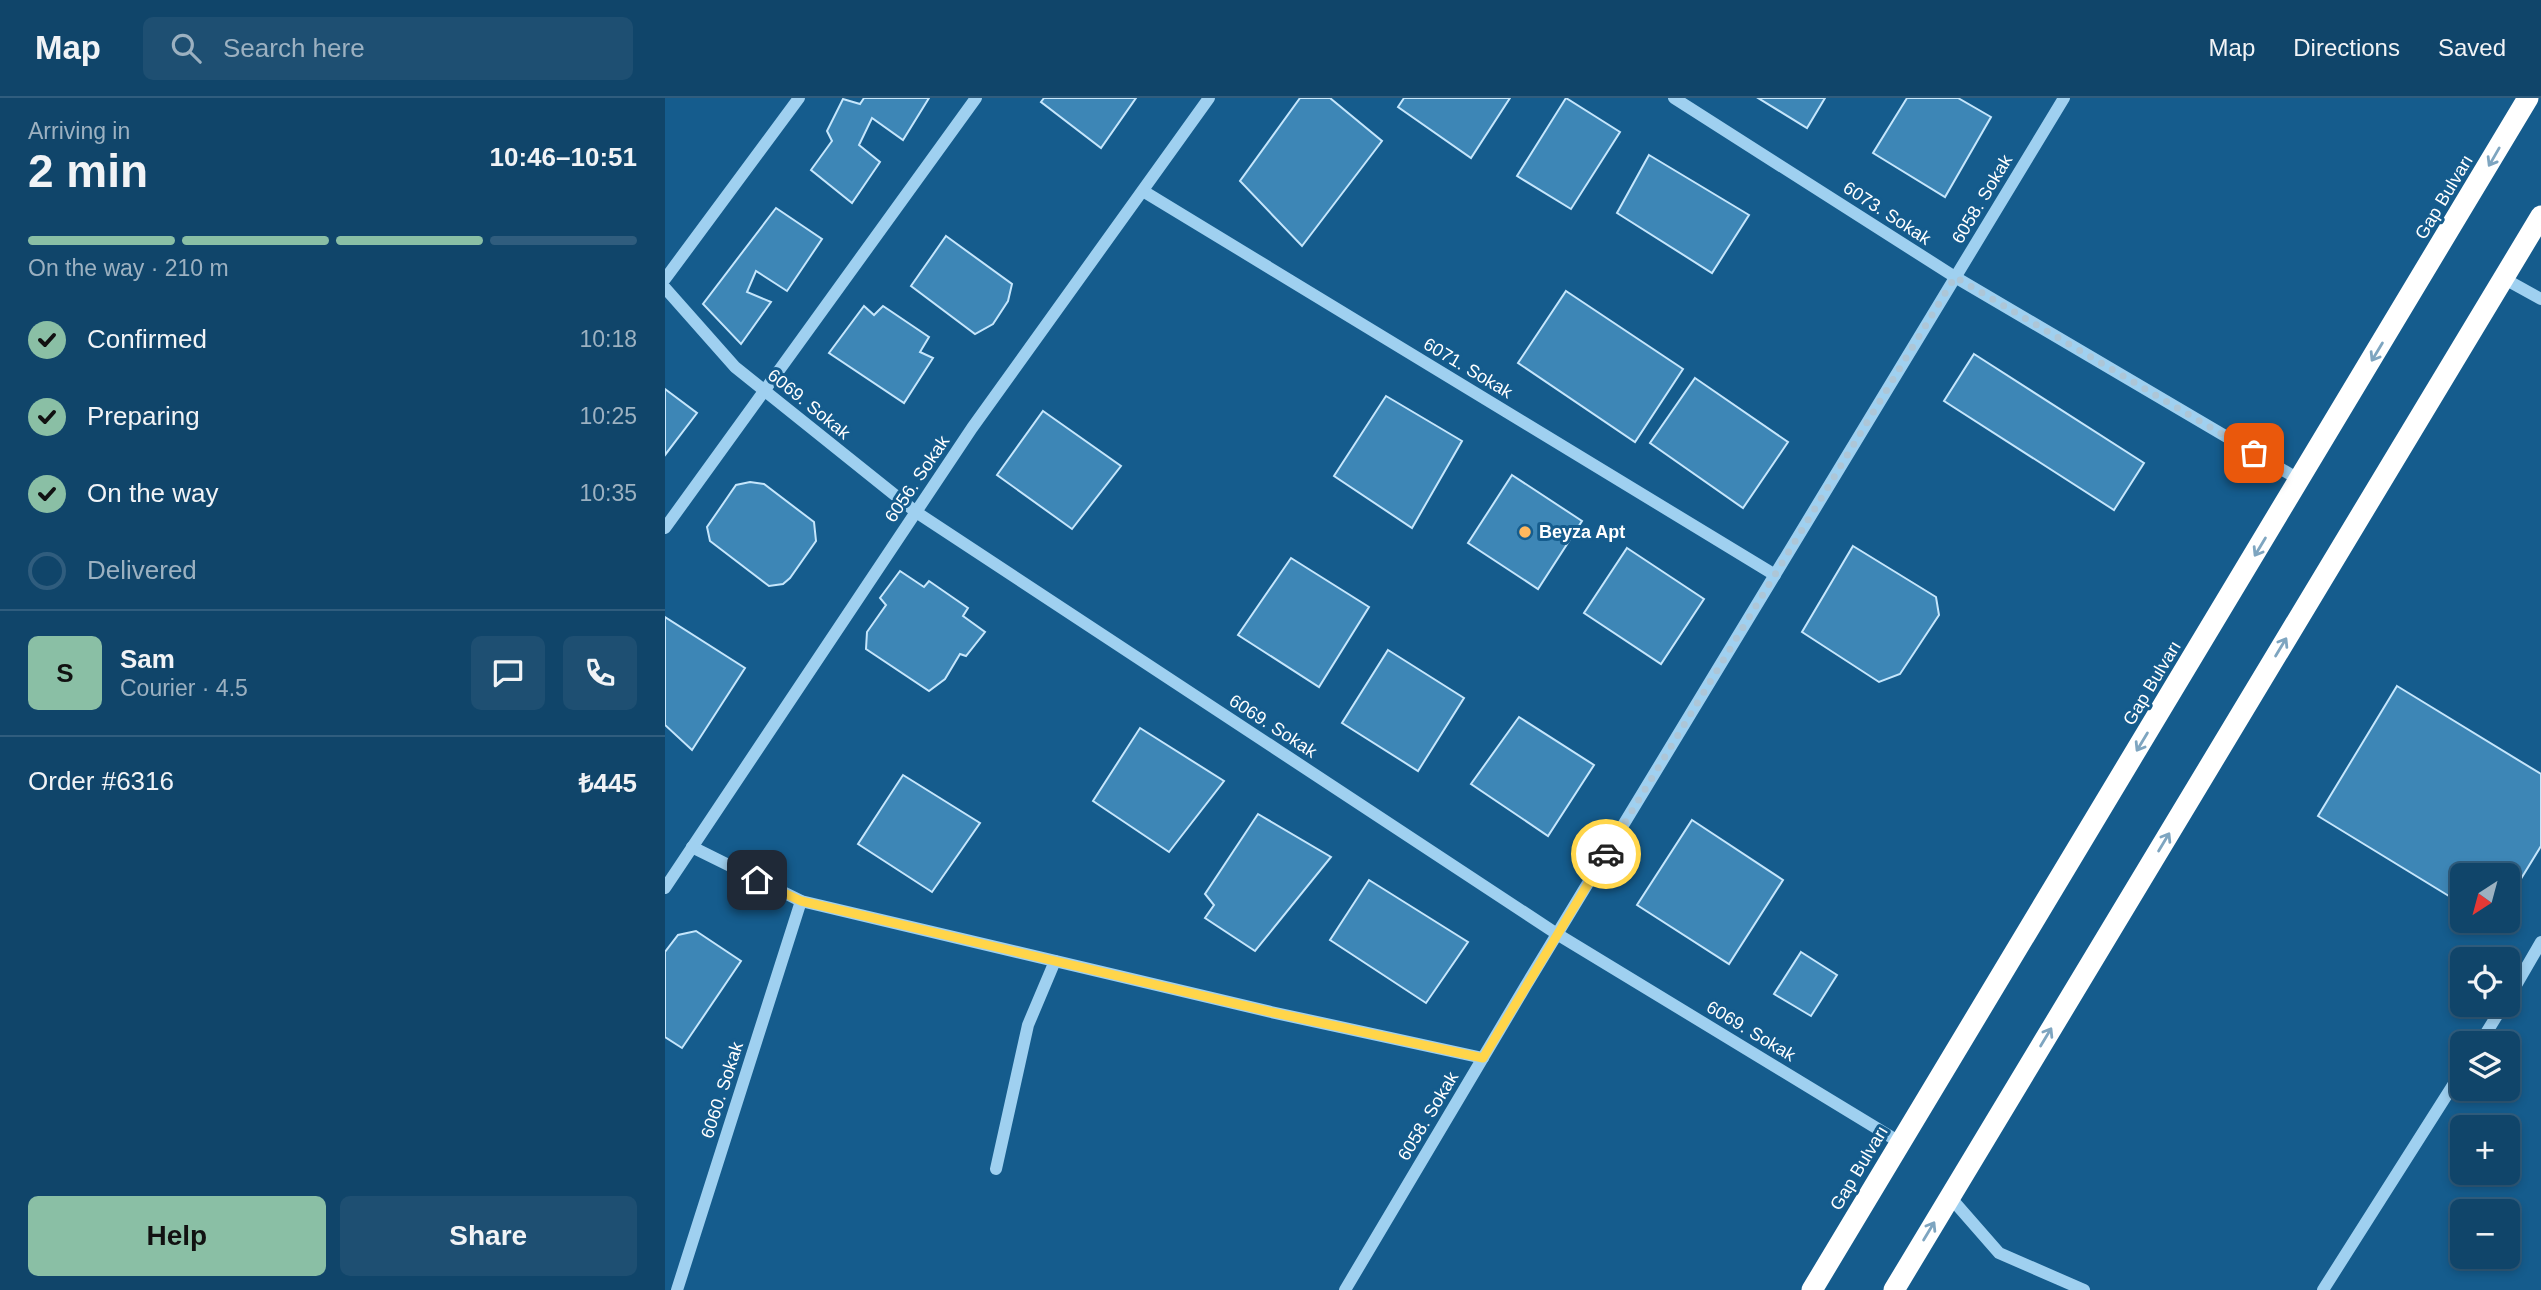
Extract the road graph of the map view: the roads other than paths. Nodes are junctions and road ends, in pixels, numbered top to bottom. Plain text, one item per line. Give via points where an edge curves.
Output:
1 (799, 98) edge
2 (976, 98) edge
3 (1209, 98) edge
4 (1674, 98) edge
5 (2064, 98) edge
6 (2528, 98) edge
7 (1143, 191) junction
8 (2541, 216) edge
9 (1955, 277) junction
10 (2504, 278) junction
11 (665, 279) edge
12 (665, 288) edge
13 (2541, 299) edge
14 (766, 392) junction
15 (2300, 480) junction
16 (916, 512) junction
17 (665, 528) edge
18 (1775, 575) junction
19 (692, 847) junction
20 (665, 888) edge
21 (801, 901) junction
22 (1557, 934) junction
23 (2541, 942) edge
24 (1055, 961) junction
25 (2520, 978) edge
26 (1483, 1058) junction
27 (2450, 1090) edge
28 (1901, 1143) junction
29 (996, 1169) dead end
30 (1950, 1197) junction
31 (677, 1290) edge
32 (1345, 1290) edge
33 (1812, 1290) edge
34 (1894, 1290) edge
35 (2084, 1290) edge
36 (2323, 1290) edge

1 - 11 street
2 - 14 street
3 - 7 street, 6056. Sokak
4 - 9 street, 6073. Sokak
5 - 9 street, 6058. Sokak
6 -> 15 highway, Gap Bulvarı
7 - 16 street, 6056. Sokak
7 - 18 street, 6071. Sokak
8 - 10 highway
9 - 15 street, 6073. Sokak
9 - 18 street, 6058. Sokak
10 - 13 street
30 -> 10 highway
12 - 14 street, 6069. Sokak via 734,367
14 - 16 street, 6069. Sokak
14 - 17 street
15 -> 28 highway, Gap Bulvarı
16 - 19 street, 6056. Sokak
16 - 22 street, 6069. Sokak
18 - 22 street, 6058. Sokak
19 - 20 street, 6056. Sokak
19 - 21 street
21 - 24 street
21 - 31 street, 6060. Sokak
22 - 26 street, 6058. Sokak
22 - 28 street, 6069. Sokak
23 - 25 street
24 - 26 street
24 - 29 street via 1028,1025
26 - 32 street, 6058. Sokak
27 - 36 street
28 - 33 highway, Gap Bulvarı
34 -> 30 highway
30 - 35 street via 1999,1253

